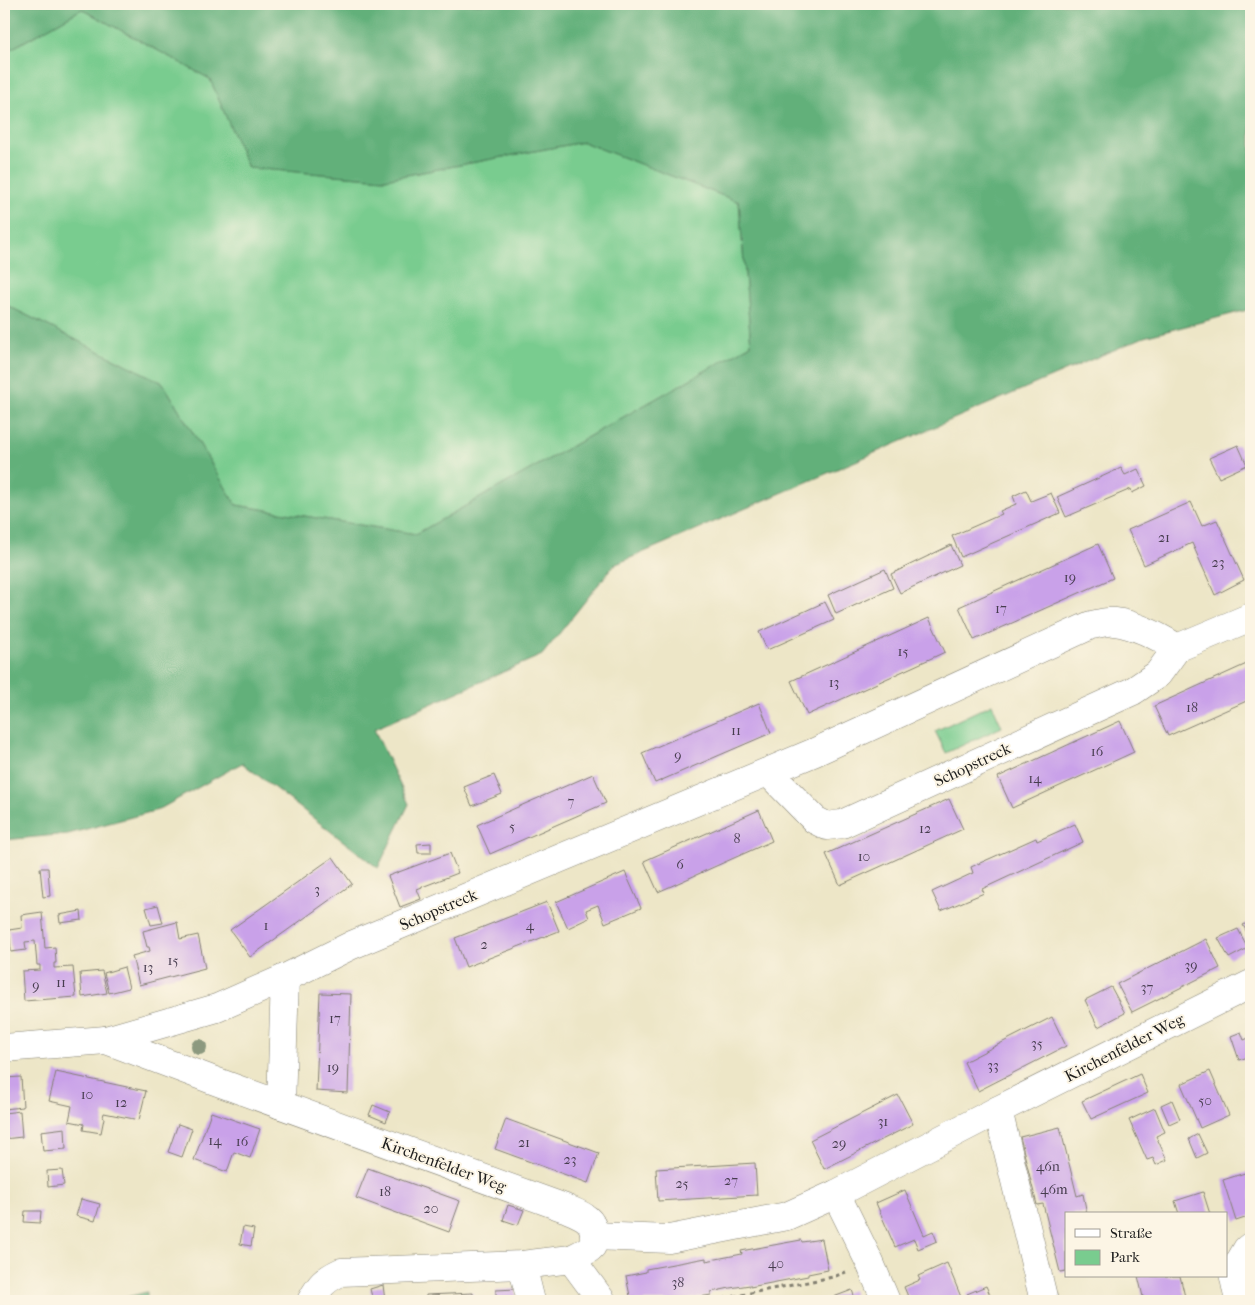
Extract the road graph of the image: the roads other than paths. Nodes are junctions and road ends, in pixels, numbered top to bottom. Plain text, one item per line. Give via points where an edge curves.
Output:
1 (1251, 617) edge
2 (1177, 648) junction
3 (768, 772) junction
4 (284, 978) junction
5 (1251, 984) edge
6 (106, 1040) junction
7 (4, 1048) edge
8 (281, 1105) junction
9 (998, 1110) junction
10 (836, 1194) junction
11 (594, 1236) junction
12 (1251, 1246) edge
13 (571, 1258) junction
14 (522, 1265) junction
15 (885, 1299) edge
16 (311, 1301) edge
17 (531, 1301) edge
18 (602, 1301) edge
19 (1044, 1301) edge
20 (1239, 1301) edge

1 - 2 street
2 - 3 street, Schopstreck via 1156,636 1114,622 1091,625
2 - 3 street, Schopstreck via 1158,674 1133,691 842,824 827,826 815,820
3 - 4 street, Schopstreck via 352,945
4 - 6 street, Schopstreck via 216,1008
4 - 8 street
5 - 9 street, Kirchenfelder Weg
6 - 7 street, Kirchenfelder Weg
6 - 8 street, Kirchenfelder Weg
8 - 11 street, Kirchenfelder Weg via 578,1214 593,1226
9 - 10 street, Kirchenfelder Weg
9 - 19 street
10 - 11 street, Kirchenfelder Weg via 787,1216 669,1239
10 - 15 street
11 - 13 street via 592,1246
12 - 20 street via 1233,1273
13 - 14 street
13 - 18 street
14 - 16 street via 341,1272 327,1279
14 - 17 street

